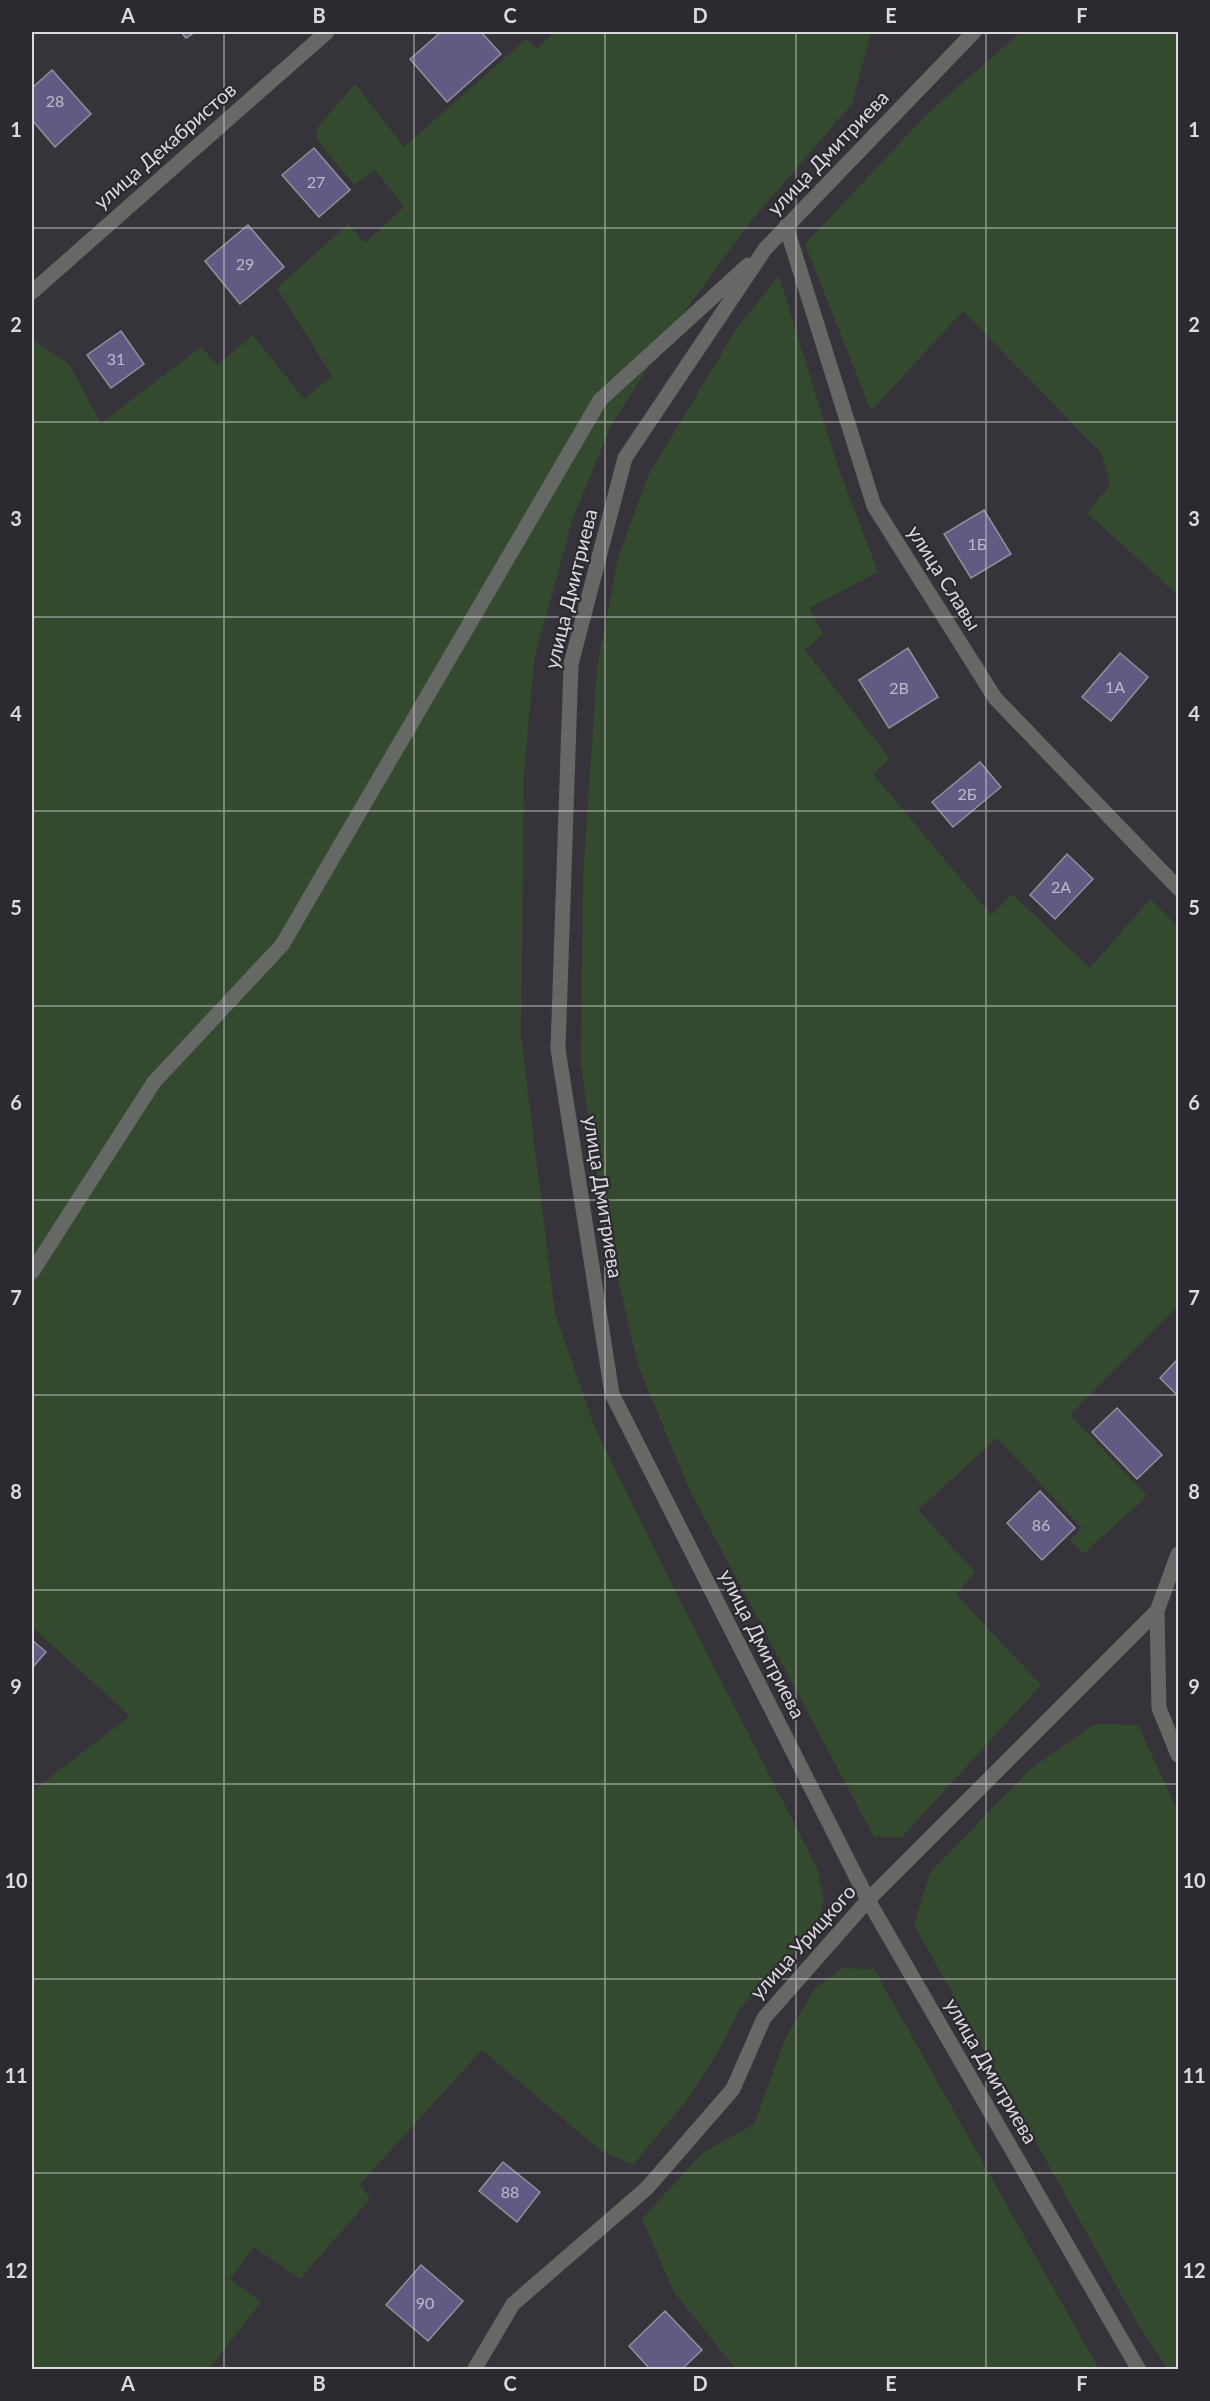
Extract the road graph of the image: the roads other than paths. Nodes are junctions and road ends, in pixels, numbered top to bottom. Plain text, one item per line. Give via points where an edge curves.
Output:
1 (327, 32) edge
2 (972, 32) edge
3 (786, 226) junction
4 (765, 249) junction
5 (32, 292) edge
6 (1179, 888) edge
7 (32, 1272) edge
8 (1179, 1554) edge
9 (1157, 1611) junction
10 (1179, 1755) edge
11 (868, 1900) junction
12 (474, 2370) edge
13 (1139, 2370) edge

1 - 5 street, улица Декабристов
2 - 3 street, улица Дмитриева
3 - 4 street, улица Дмитриева
3 - 6 street, улица Славы via 874,506 995,698
4 - 7 street via 600,400 282,945 154,1082
4 - 11 street, улица Дмитриева via 626,458 571,664 558,1049 612,1394
8 - 9 street, улица Урицкого
9 - 10 street via 1159,1708
9 - 11 street, улица Урицкого
11 - 12 street, улица Урицкого via 764,2018 733,2089 647,2188 513,2304
11 - 13 street, улица Дмитриева

